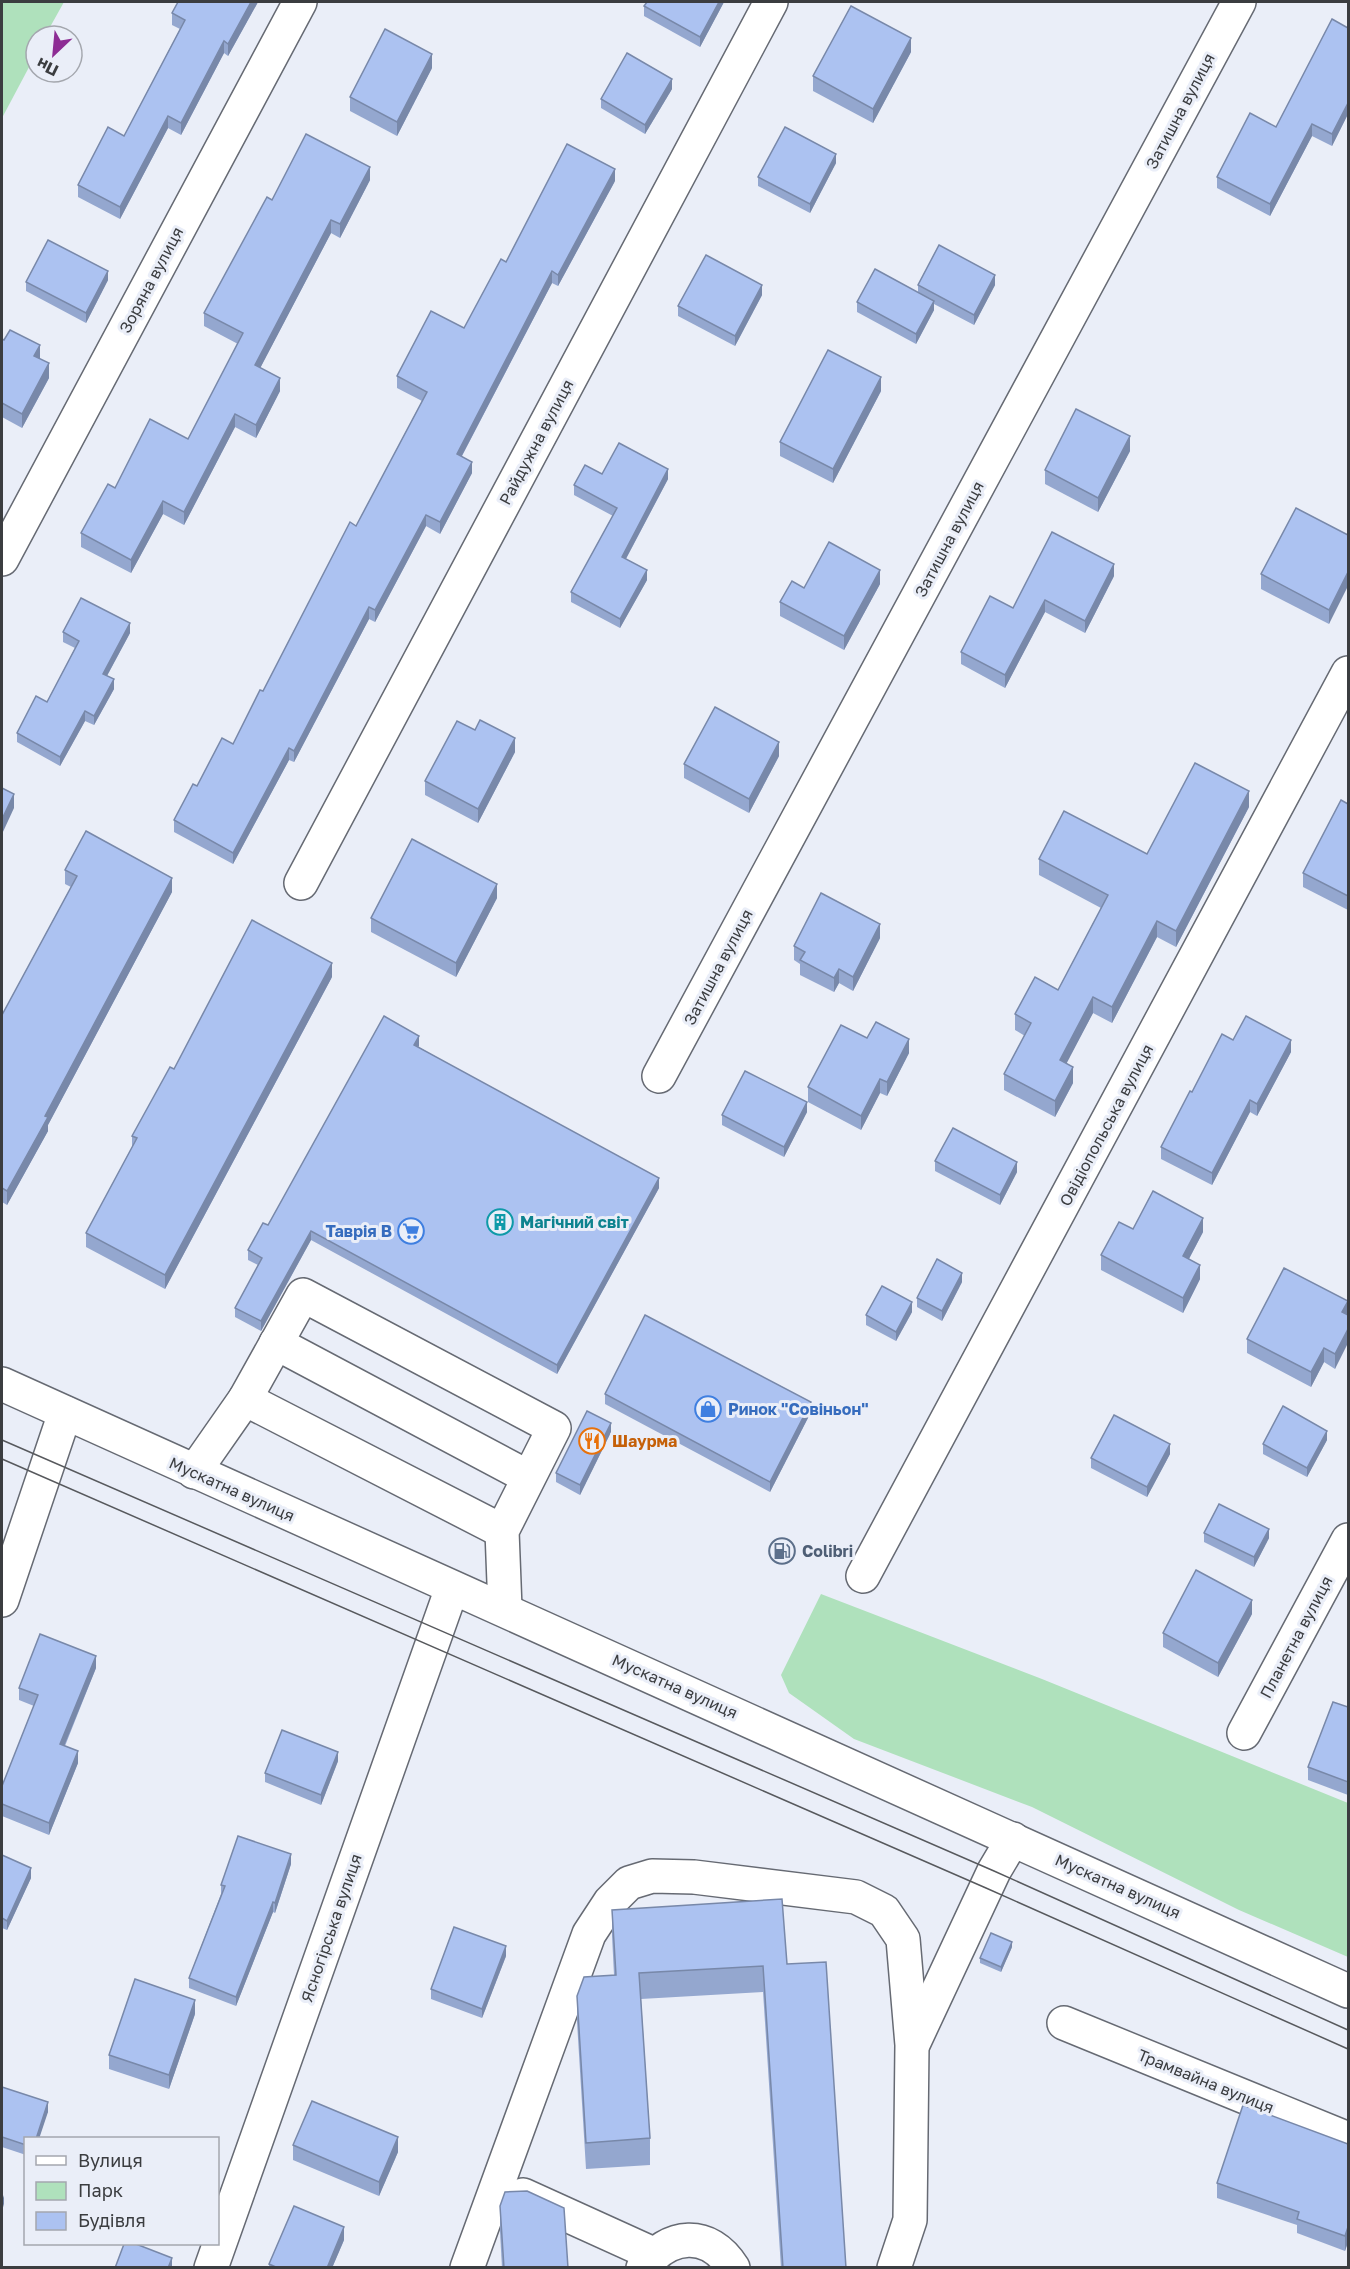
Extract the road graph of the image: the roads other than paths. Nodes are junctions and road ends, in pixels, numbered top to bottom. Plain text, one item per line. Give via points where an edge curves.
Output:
1 (300, 2) edge
2 (771, 2) edge
3 (1239, 2) edge
4 (2, 559) edge
5 (1348, 673) edge
6 (301, 883) dead end
7 (659, 1076) dead end
8 (276, 1343) junction
9 (2, 1384) edge
10 (245, 1399) junction
11 (65, 1413) junction
12 (194, 1472) junction
13 (528, 1477) junction
14 (502, 1531) junction
15 (1348, 1540) edge
16 (863, 1576) dead end
17 (452, 1588) junction
18 (2, 1600) edge
19 (505, 1609) junction
20 (1244, 1733) dead end
21 (1012, 1839) junction
22 (1348, 1991) edge
23 (1064, 2023) dead end
24 (912, 2045) junction
25 (1348, 2139) edge
26 (498, 2183) junction
27 (648, 2261) edge
28 (211, 2268) edge
29 (467, 2268) edge
30 (733, 2268) edge
31 (894, 2268) edge

1 - 4 street, Зоряна вулиця
2 - 6 street, Райдужна вулиця
3 - 7 street, Затишна вулиця
5 - 16 street, Овідіопольська вулиця
8 - 10 street
8 - 13 street
8 - 13 street via 303,1295 554,1428
9 - 11 street, Мускатна вулиця
10 - 12 street
10 - 14 street
11 - 12 street, Мускатна вулиця
11 - 18 street
12 - 17 street, Мускатна вулиця
13 - 14 street
14 - 19 street
15 - 20 street, Планетна вулиця
17 - 19 street, Мускатна вулиця
17 - 28 street, Ясногірська вулиця
19 - 21 street, Мускатна вулиця
21 - 22 street, Мускатна вулиця
21 - 24 street
23 - 25 street, Трамвайна вулиця
24 - 26 street via 903,1939 884,1911 856,1897 694,1877 652,1876 629,1883 610,1902 589,1934
24 - 31 street via 910,2220
26 - 27 street
26 - 29 street
27 - 30 street via 666,2245 698,2240 714,2246

